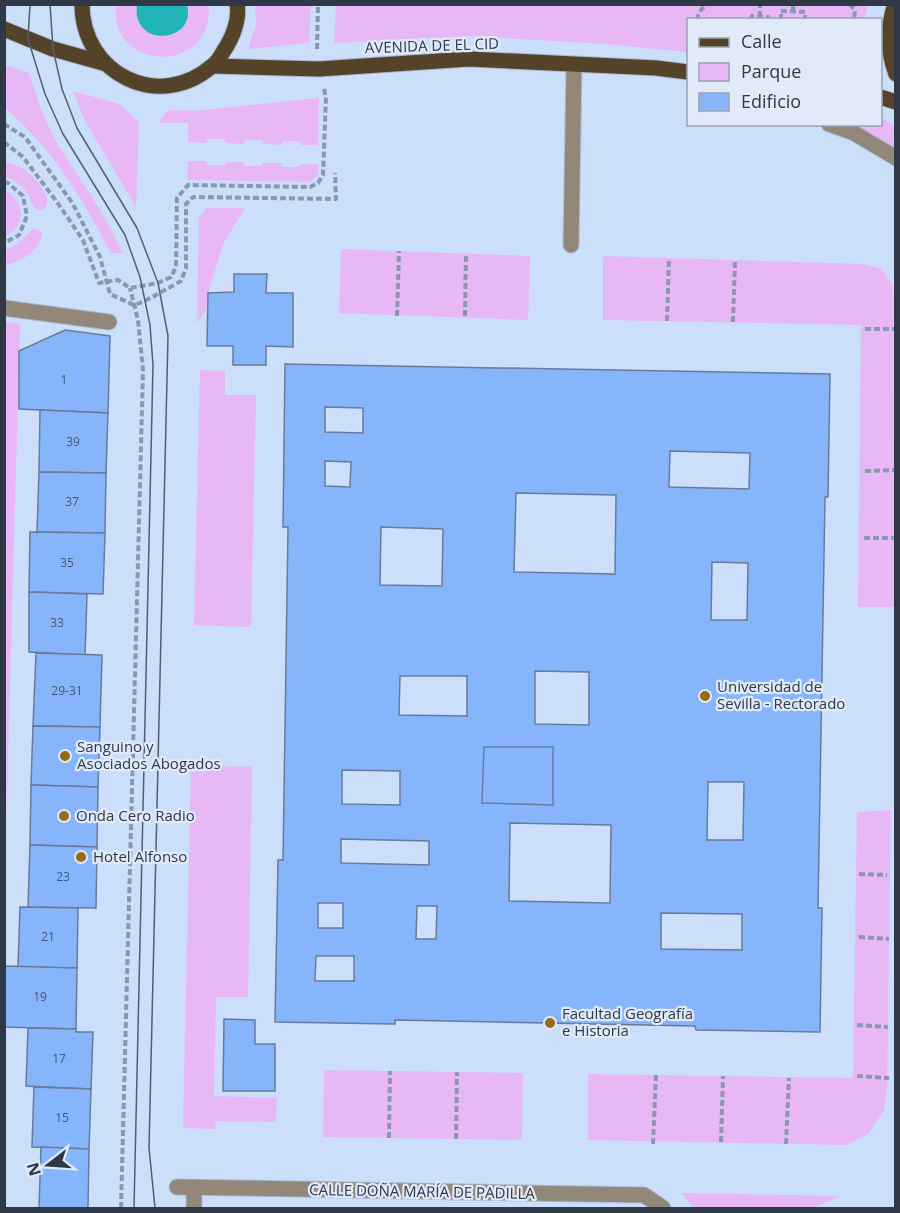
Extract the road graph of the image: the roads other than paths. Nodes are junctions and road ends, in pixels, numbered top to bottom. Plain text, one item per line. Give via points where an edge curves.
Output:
1 (82, 4) edge
2 (237, 4) edge
3 (895, 4) edge
4 (4, 29) edge
5 (104, 63) junction
6 (574, 64) junction
7 (214, 66) junction
8 (656, 68) junction
9 (687, 72) edge
10 (896, 74) edge
11 (687, 79) edge
12 (835, 126) edge
13 (896, 158) edge
14 (571, 245) dead end
15 (4, 308) edge
16 (109, 322) dead end
17 (177, 1187) dead end
18 (194, 1188) junction
19 (194, 1209) edge
20 (663, 1209) edge

1 - 5 main road via 87,37
2 - 7 main road via 231,41
3 - 10 main road via 888,44
4 - 5 main road via 53,49
5 - 7 main road via 128,81 158,87 188,82
6 - 7 main road, AVENIDA DE EL CID via 469,59 320,69
6 - 8 main road, AVENIDA DE EL CID
6 - 14 street
8 - 9 main road, AVENIDA DE EL CID
8 - 11 street
12 - 13 street
15 - 16 street
17 - 18 street, CALLE DOÑA MARÍA DE PADILLA
18 - 19 street
18 - 20 street, CALLE DOÑA MARÍA DE PADILLA via 644,1196

